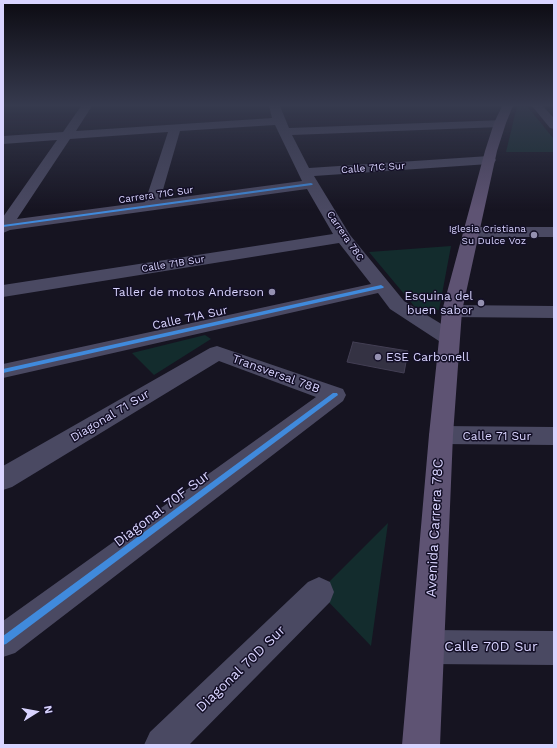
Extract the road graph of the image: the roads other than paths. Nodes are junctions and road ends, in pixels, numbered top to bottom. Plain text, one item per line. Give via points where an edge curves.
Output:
1 (63, 141) edge
2 (171, 141) edge
3 (289, 141) edge
4 (495, 141) edge
5 (489, 160) junction
6 (308, 178) junction
7 (151, 206) junction
8 (4, 227) edge
9 (471, 232) junction
10 (554, 232) edge
11 (343, 237) junction
12 (381, 287) junction
13 (3, 291) edge
14 (554, 312) edge
15 (451, 325) junction
16 (216, 353) joint
17 (3, 371) edge
18 (335, 395) joint
19 (441, 435) junction
20 (554, 436) edge
21 (3, 479) edge
22 (319, 592) dead end
23 (3, 641) edge
24 (428, 647) junction
25 (554, 648) edge
26 (163, 745) edge
27 (421, 745) edge

1 - 8 street
2 - 7 street
3 - 6 street, Carrera 78C
4 - 5 main road, Avenida Carrera 78C
5 - 6 street, Calle 71C Sur
5 - 9 main road, Avenida Carrera 78C
6 - 7 street, Carrera 71C Sur
6 - 11 street, Carrera 78C
7 - 8 street, Carrera 71C Sur
9 - 10 street
9 - 15 main road, Avenida Carrera 78C
11 - 12 street, Carrera 78C
11 - 13 street, Calle 71B Sur
12 - 15 street, Carrera 78C via 405,312
12 - 17 street, Calle 71A Sur
14 - 15 street
15 - 19 main road, Avenida Carrera 78C
16 - 18 street, Transversal 78B
16 - 21 street, Diagonal 71 Sur
18 - 23 street, Diagonal 70F Sur
19 - 20 street, Calle 71 Sur
19 - 24 main road, Avenida Carrera 78C
22 - 26 street, Diagonal 70D Sur
24 - 25 street, Calle 70D Sur
24 - 27 main road, Avenida Carrera 78C

